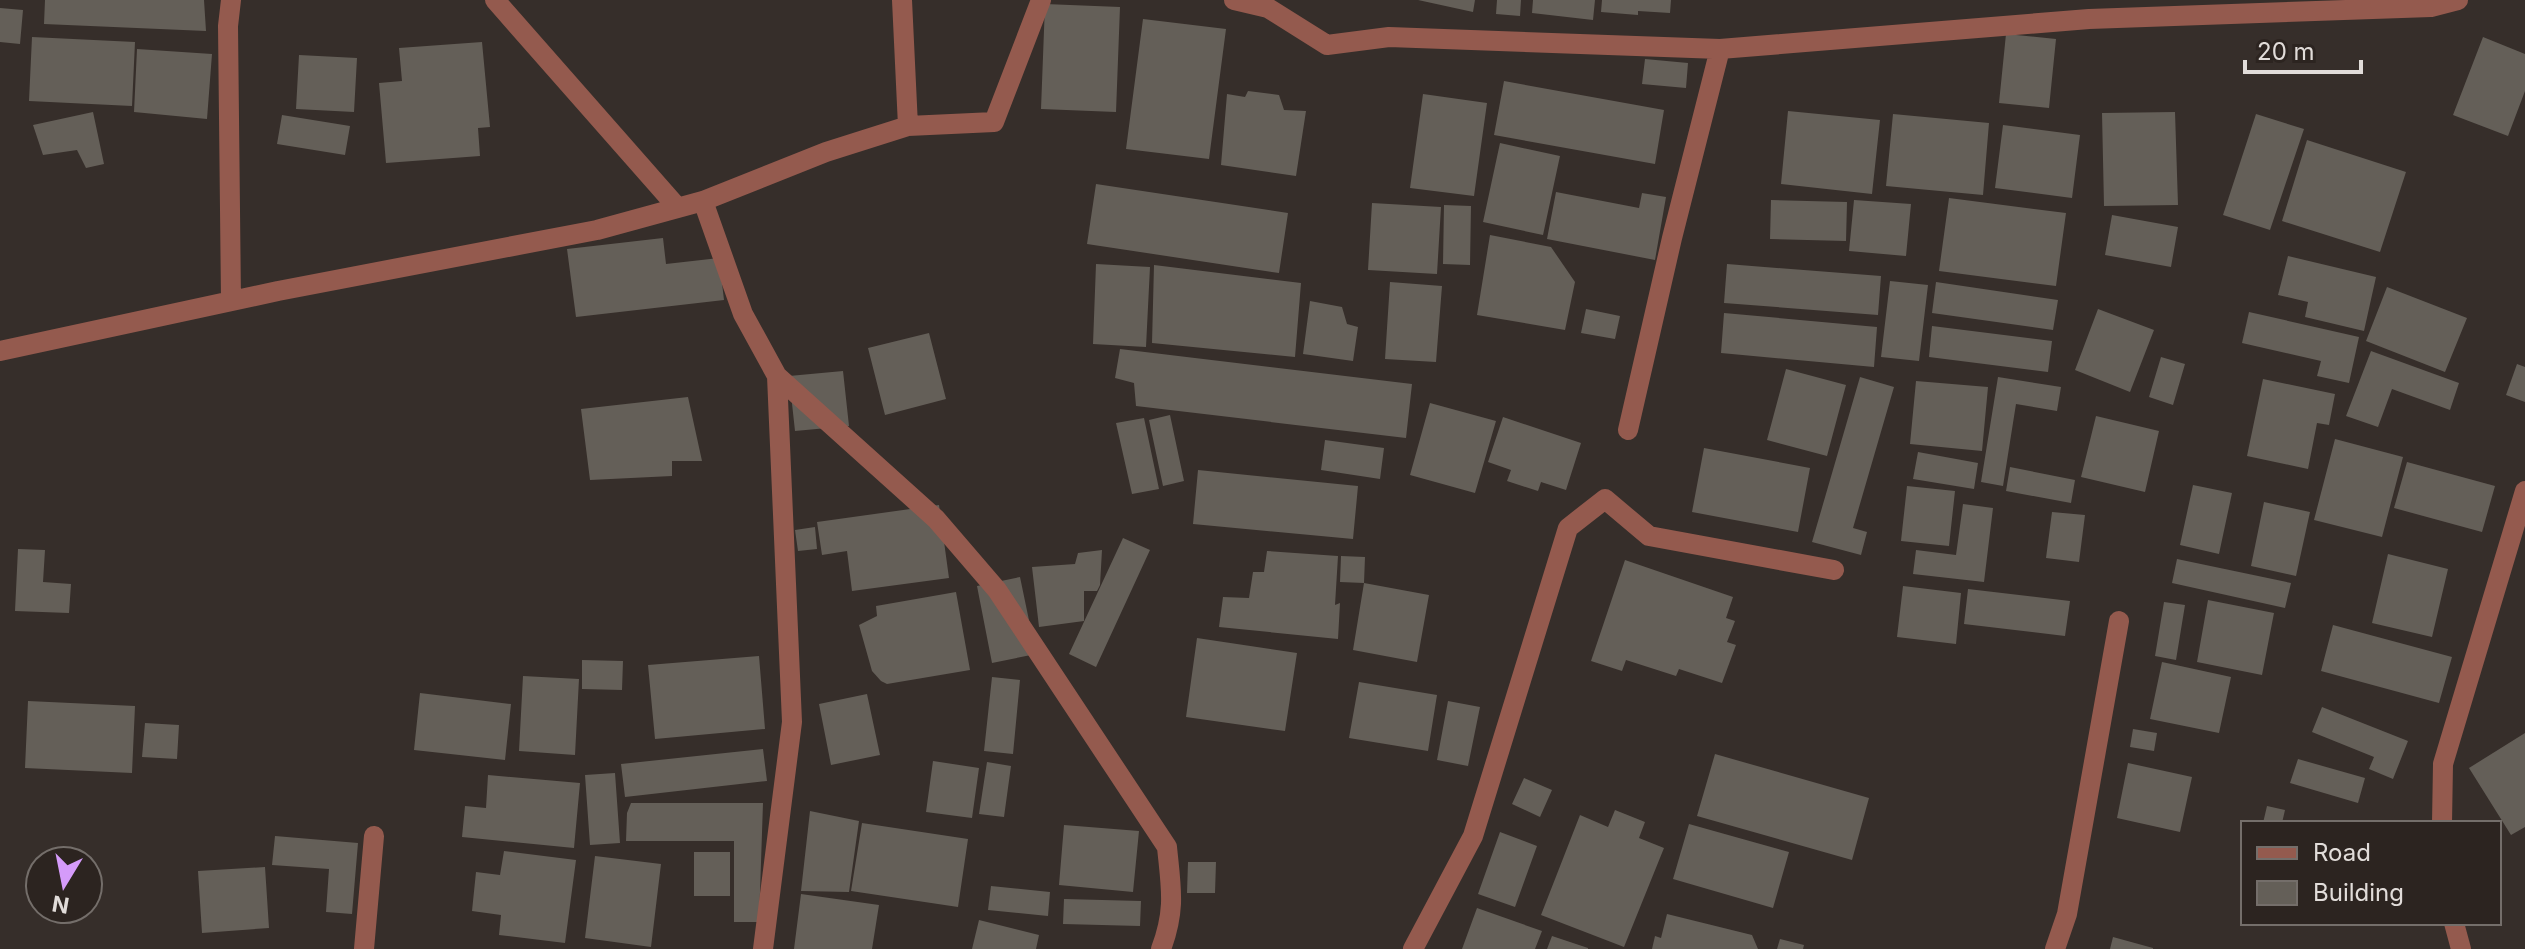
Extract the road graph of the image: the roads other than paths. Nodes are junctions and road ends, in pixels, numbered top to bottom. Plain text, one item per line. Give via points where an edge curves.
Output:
1 (231, 0) edge
2 (495, 0) edge
3 (902, 0) edge
4 (1041, 0) edge
5 (1234, 0) edge
6 (2458, 0) edge
7 (1720, 49) junction
8 (908, 126) junction
9 (703, 201) junction
10 (678, 208) junction
11 (231, 301) junction
12 (0, 351) edge
13 (777, 376) junction
14 (1628, 430) dead end
15 (2525, 491) edge
16 (1834, 570) dead end
17 (2119, 621) dead end
18 (2442, 821) edge
19 (374, 836) dead end
20 (2455, 925) edge
21 (364, 949) edge
22 (763, 949) edge
23 (1161, 949) edge
24 (1413, 949) edge
25 (2055, 949) edge
26 (2461, 949) edge

1 - 11 street
2 - 10 street
3 - 8 street
4 - 8 street via 994,122
5 - 7 street via 1268,8 1327,45 1389,37
6 - 7 street via 2431,7 2089,19
7 - 14 street
8 - 9 street
9 - 10 street
9 - 13 street via 743,314
10 - 11 street via 597,230
11 - 12 street
13 - 22 street via 792,722
13 - 23 street via 936,519 1005,603 1167,847 1171,922
15 - 18 street via 2443,764
16 - 24 street via 1649,536 1605,499 1568,528 1473,836
17 - 25 street via 2067,914
19 - 21 street
20 - 26 street

